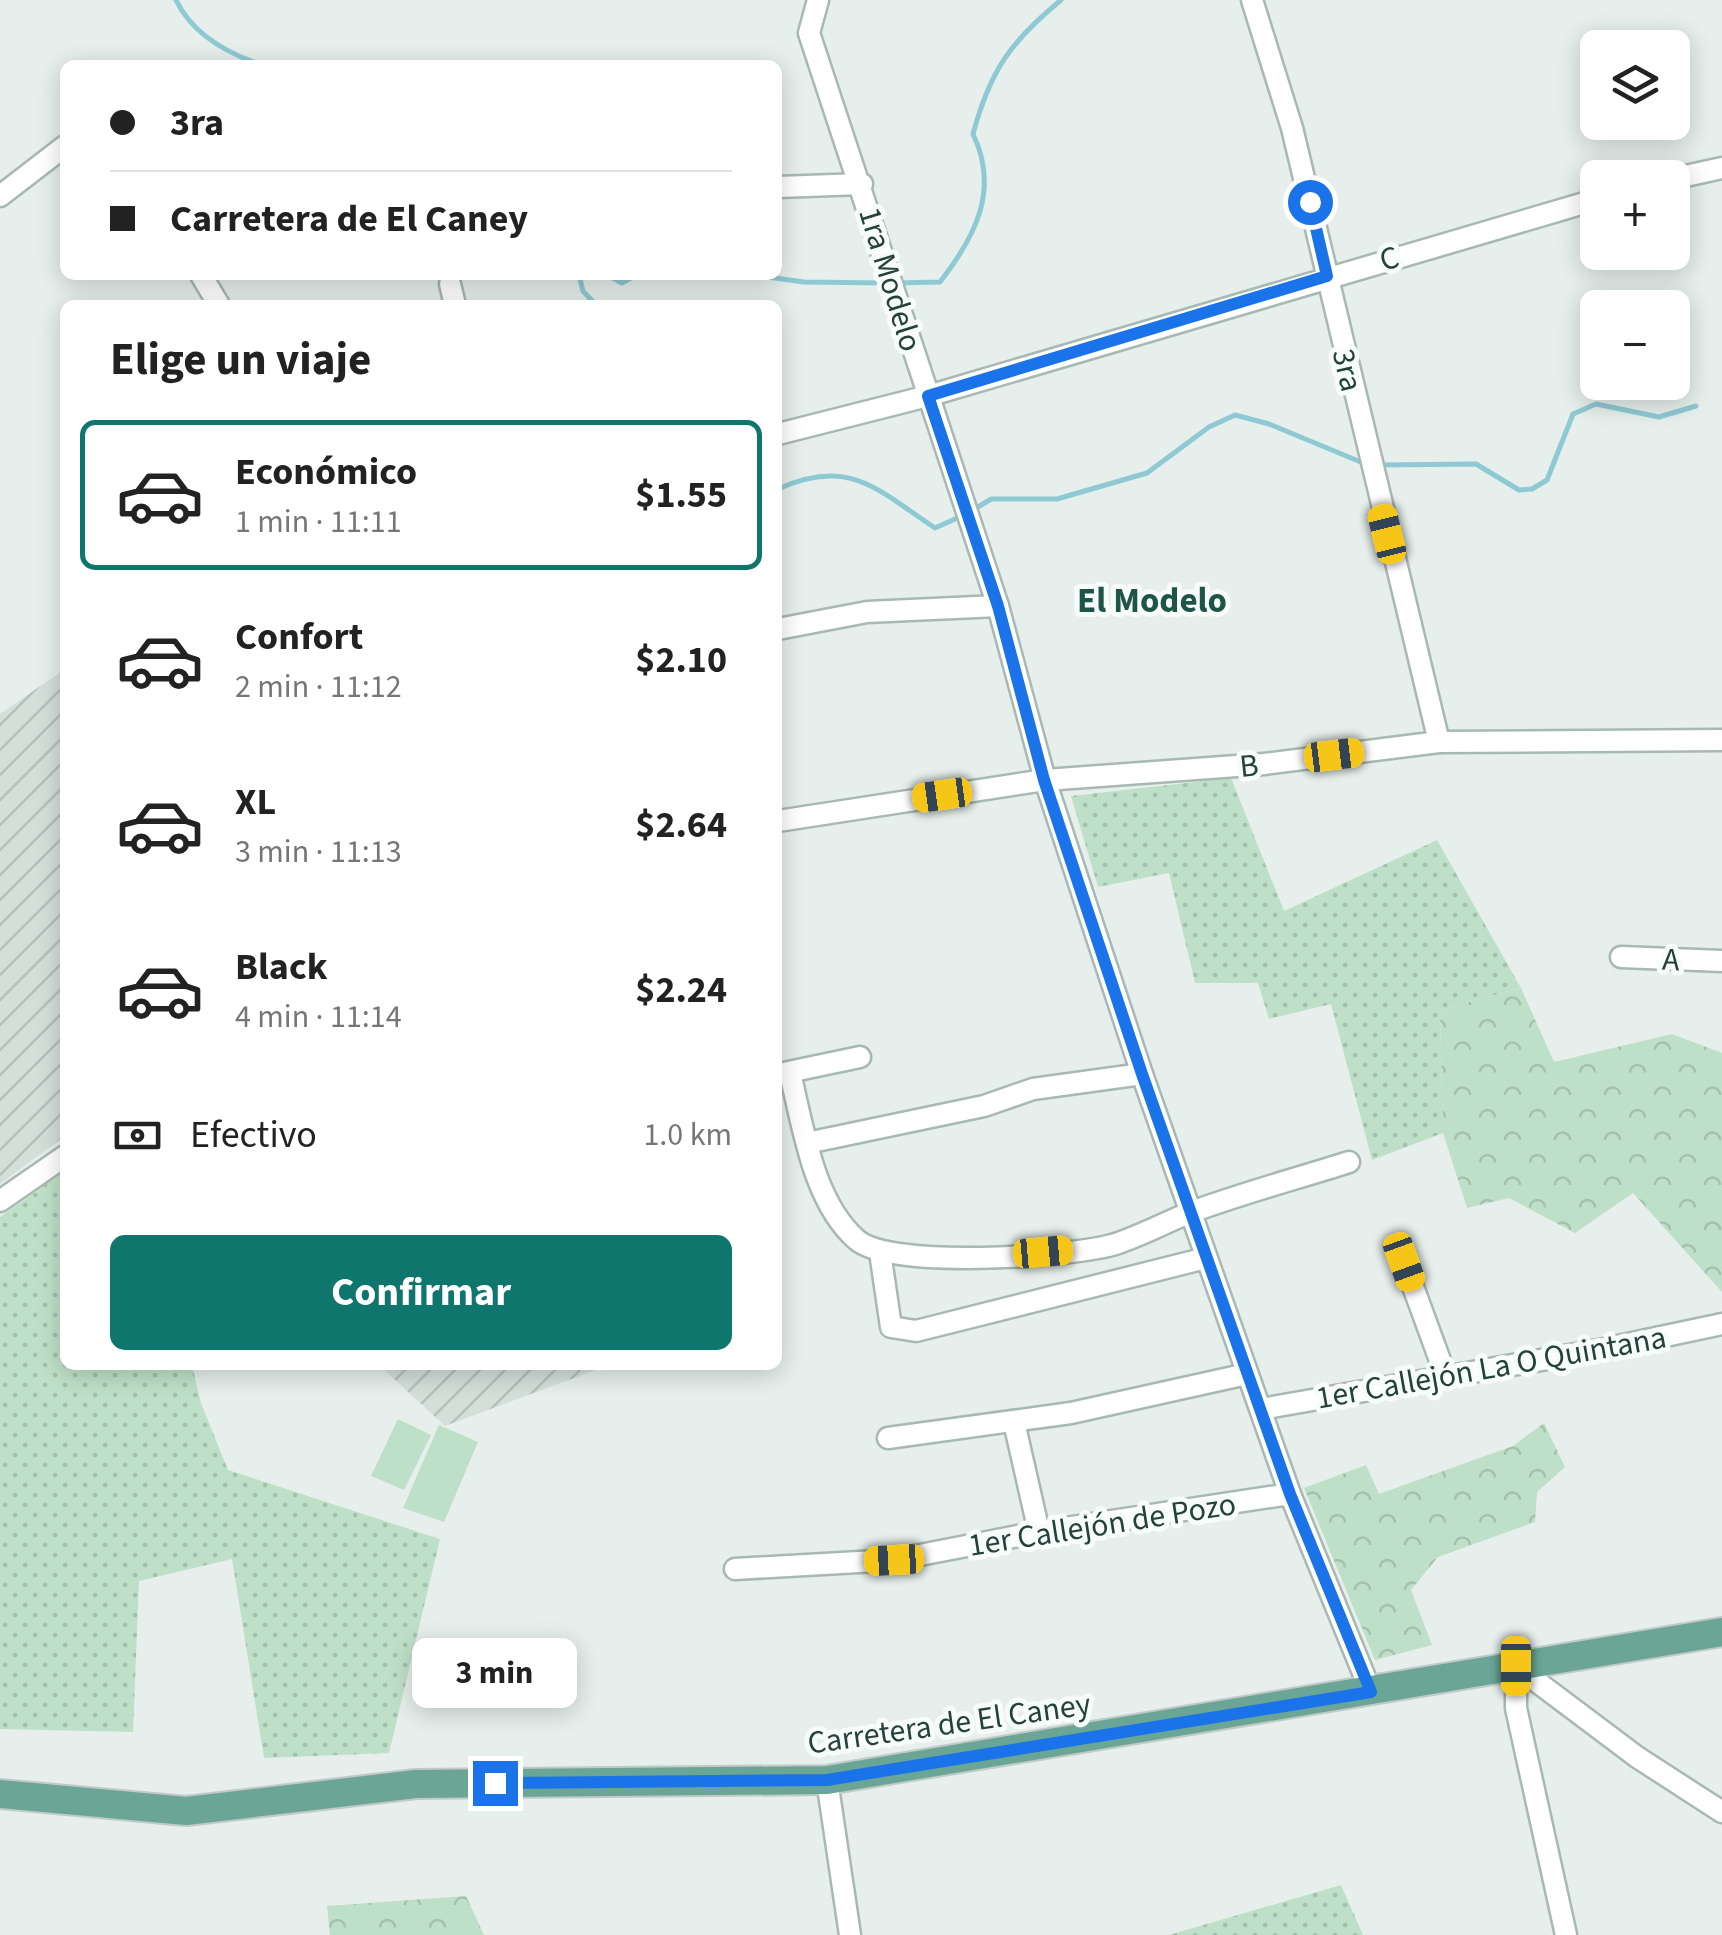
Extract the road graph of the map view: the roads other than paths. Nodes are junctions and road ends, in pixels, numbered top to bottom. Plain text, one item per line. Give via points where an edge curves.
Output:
1 (818, 0) edge
2 (1252, 0) edge
3 (60, 150) edge
4 (1722, 168) edge
5 (1690, 175) edge
6 (862, 184) junction
7 (782, 188) edge
8 (0, 196) edge
9 (1580, 204) edge
10 (1327, 276) junction
11 (450, 284) dead end
12 (455, 300) edge
13 (928, 396) junction
14 (782, 433) edge
15 (998, 606) junction
16 (782, 627) edge
17 (1722, 740) edge
18 (1439, 742) junction
19 (1044, 780) junction
20 (782, 820) edge
21 (1621, 956) dead end
22 (1722, 961) edge
23 (860, 1057) dead end
24 (784, 1073) edge
25 (1142, 1074) junction
26 (807, 1143) junction
27 (60, 1160) edge
28 (1349, 1162) dead end
29 (0, 1202) edge
30 (1192, 1212) junction
31 (880, 1252) junction
32 (1206, 1258) junction
33 (1404, 1262) dead end
34 (1722, 1324) edge
35 (1246, 1374) junction
36 (1445, 1374) junction
37 (1260, 1409) junction
38 (1014, 1422) junction
39 (888, 1438) dead end
40 (1290, 1494) junction
41 (1039, 1532) junction
42 (735, 1569) dead end
43 (1722, 1632) edge
44 (1516, 1666) junction
45 (1371, 1692) junction
46 (827, 1780) junction
47 (0, 1794) edge
48 (1722, 1812) edge
49 (850, 1935) edge
50 (1566, 1935) edge

1 - 6 street, 1ra Modelo via 810,33
2 - 10 street, 3ra via 1292,128
3 - 8 street
4 - 5 street
6 - 7 street
6 - 13 street, 1ra Modelo
9 - 10 street, C
10 - 13 street, C
10 - 18 street, 3ra
11 - 12 street
13 - 14 street, C
13 - 15 street, 1ra Modelo
15 - 16 street via 867,612
15 - 19 street, 1ra Modelo
17 - 18 street, B
18 - 19 street, B via 1264,764
19 - 20 street, B
19 - 25 street, 1ra Modelo
21 - 22 street, A
23 - 24 street
24 - 26 street
25 - 26 street via 1034,1089
25 - 30 street, 1ra Modelo
26 - 31 street via 833,1212 858,1242
27 - 29 street
28 - 30 street
30 - 31 street via 1110,1245 942,1261
30 - 32 street, 1ra Modelo
31 - 32 street via 891,1327 916,1331
32 - 35 street, 1ra Modelo
33 - 36 street
34 - 36 street, 1er Callejón La O Quintana
35 - 37 street, 1ra Modelo
35 - 38 street
36 - 37 street, 1er Callejón La O Quintana
37 - 40 street, 1ra Modelo
38 - 39 street
38 - 41 street
40 - 41 street, 1er Callejón de Pozo
40 - 45 street, 1ra Modelo
41 - 42 street, 1er Callejón de Pozo via 894,1560
43 - 44 main road, Carretera de El Caney
44 - 45 main road, Carretera de El Caney
44 - 48 street
44 - 50 street via 1516,1708
45 - 46 main road, Carretera de El Caney
46 - 47 main road, Carretera de El Caney via 416,1784 186,1811
46 - 49 street

